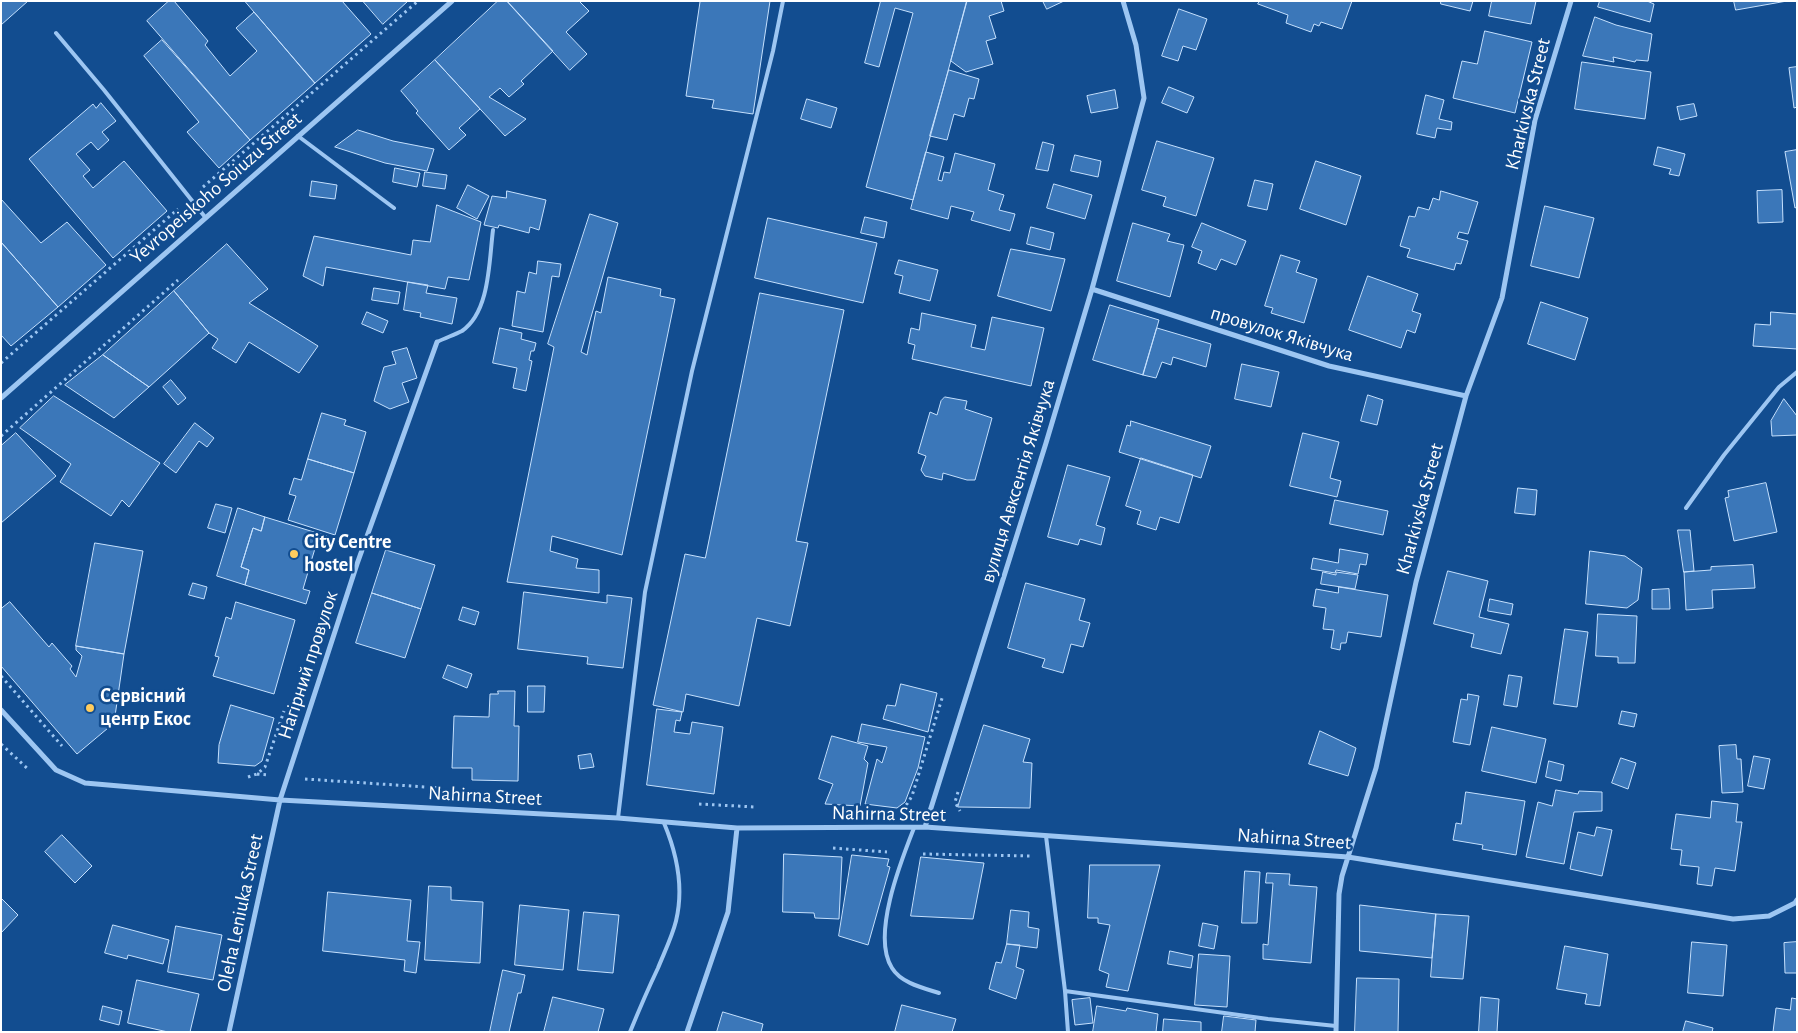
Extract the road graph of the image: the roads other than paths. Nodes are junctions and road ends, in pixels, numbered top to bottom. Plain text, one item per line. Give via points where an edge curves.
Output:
1 (452, 1) edge
2 (783, 1) edge
3 (1123, 1) edge
4 (1571, 1) edge
5 (56, 33) dead end
6 (298, 136) junction
7 (394, 208) dead end
8 (205, 217) junction
9 (493, 230) dead end
10 (1092, 289) junction
11 (437, 342) joint
12 (1797, 372) edge
13 (1466, 396) junction
14 (1, 398) edge
15 (1686, 508) dead end
16 (1, 710) edge
17 (280, 800) junction
18 (618, 818) junction
19 (664, 823) junction
20 (737, 828) junction
21 (914, 828) junction
22 (924, 828) junction
23 (1046, 836) junction
24 (1348, 857) junction
25 (1797, 900) edge
26 (1065, 991) junction
27 (939, 993) dead end
28 (1336, 1029) edge
29 (229, 1032) edge
30 (630, 1032) edge
31 (687, 1032) edge
32 (1068, 1032) edge

1 - 6 street, Yevropeiskoho Soiuzu Street
2 - 18 lane via 692,371 646,592
3 - 10 street, вулиця Авксентія Яківчука via 1136,45 1144,98
4 - 13 street, Kharkivska Street via 1535,120 1502,298
5 - 8 lane
6 - 7 lane
6 - 8 street, Yevropeiskoho Soiuzu Street
8 - 14 street, Yevropeiskoho Soiuzu Street
9 - 11 lane via 482,303 462,330
10 - 13 street, провулок Яківчука via 1329,366
10 - 22 street, вулиця Авксентія Яківчука
11 - 17 street, Нагірний провулок via 357,564
12 - 15 lane via 1779,387
13 - 24 street, Kharkivska Street via 1416,582 1376,768
16 - 17 street, Nahirna Street via 56,770 85,783
17 - 18 street, Nahirna Street
17 - 29 street, Oleha Leniuka Street
18 - 19 street, Nahirna Street
19 - 20 street, Nahirna Street
19 - 30 lane via 678,869 676,922
20 - 21 street, Nahirna Street
20 - 31 street via 728,912
21 - 22 street, Nahirna Street
21 - 27 lane via 900,862 884,924 885,952 892,969 904,980
22 - 23 street, Nahirna Street
23 - 24 street, Nahirna Street
23 - 26 lane
24 - 25 street, Nahirna Street via 1733,919 1768,916
24 - 28 street, Kharkivska Street via 1339,894
26 - 28 lane
26 - 32 lane

